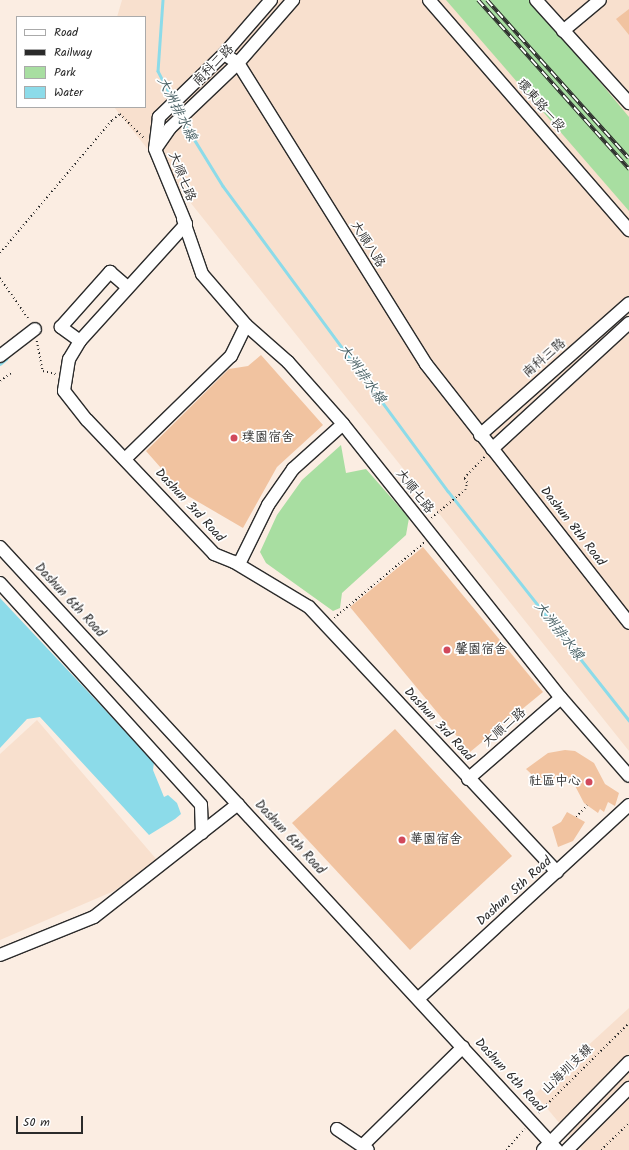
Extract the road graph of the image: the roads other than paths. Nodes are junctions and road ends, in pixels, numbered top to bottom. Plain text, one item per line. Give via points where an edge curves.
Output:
1 (271, 0) edge
2 (293, 0) edge
3 (429, 0) edge
4 (536, 0) edge
5 (600, 0) edge
6 (563, 31) junction
7 (224, 54) junction
8 (238, 63) junction
9 (629, 102) edge
10 (155, 149) junction
11 (186, 224) junction
12 (629, 230) edge
13 (126, 287) junction
14 (629, 303) edge
15 (629, 323) edge
16 (246, 325) junction
17 (35, 329) dead end
18 (80, 341) junction
19 (0, 356) edge
20 (343, 424) junction
21 (480, 435) junction
22 (492, 449) junction
23 (125, 459) junction
24 (0, 546) edge
25 (239, 564) junction
26 (0, 583) edge
27 (629, 623) edge
28 (561, 698) junction
29 (629, 776) edge
30 (468, 779) junction
31 (238, 804) junction
32 (629, 805) edge
33 (202, 833) junction
34 (557, 872) junction
35 (0, 955) edge
36 (419, 998) junction
37 (463, 1047) junction
38 (629, 1062) edge
39 (629, 1088) edge
40 (337, 1129) dead end
41 (550, 1147) edge
42 (366, 1148) edge
43 (567, 1150) edge

1 - 7 street, 南科二路
2 - 8 street, 南科二路
3 - 12 street, 環東路一段
4 - 6 street
5 - 6 street
6 - 9 street
7 - 8 street, 大順八路
7 - 10 street, 南科二路 via 159,117
8 - 10 street, 南科二路 via 170,128
8 - 21 street, 大順八路 via 426,364
10 - 11 street, 大順七路
11 - 13 street, Dashun 3rd Road
11 - 16 street, 大順七路 via 202,274
13 - 18 street, Dashun 3rd Road
13 - 18 street via 110,272 61,327
14 - 21 street, 南科三路
15 - 22 street
16 - 20 street, 大順七路 via 288,362
16 - 23 street via 231,356
17 - 19 street
18 - 23 street, Dashun 3rd Road via 69,359 64,390 86,420
20 - 25 street via 293,469 268,505
20 - 28 street, 大順七路
21 - 22 street, 大順八路
22 - 27 street, Dashun 8th Road
23 - 25 street, Dashun 3rd Road via 214,554
24 - 31 street, Dashun 6th Road
25 - 30 street, Dashun 3rd Road via 309,607
26 - 33 street via 201,805
28 - 29 street, 大順七路
28 - 30 street, 大順二路
30 - 34 street, Dashun 3rd Road
31 - 33 street
31 - 36 street, Dashun 6th Road
32 - 34 street, Dashun 5th Road
33 - 35 street via 94,917
34 - 36 street, Dashun 5th Road
36 - 37 street, Dashun 6th Road
37 - 41 street, Dashun 6th Road
37 - 42 street
38 - 41 street
39 - 43 street
40 - 42 street

